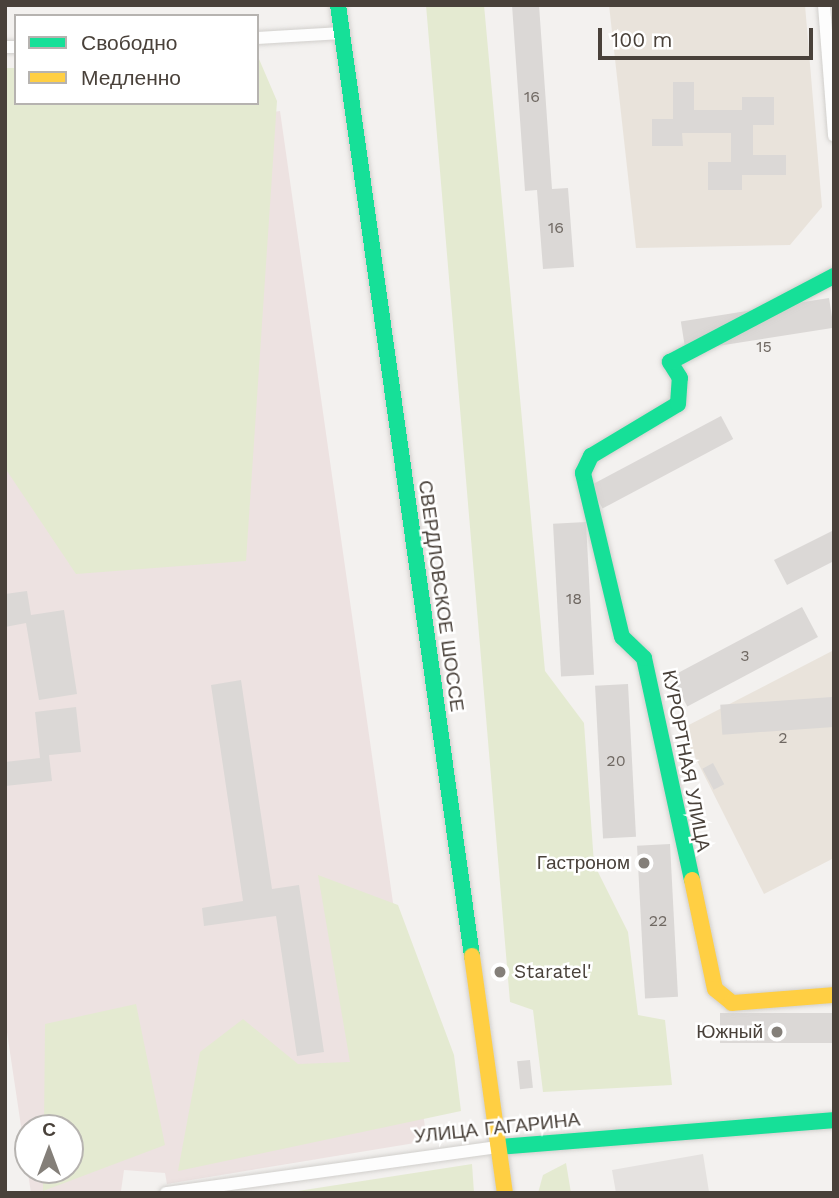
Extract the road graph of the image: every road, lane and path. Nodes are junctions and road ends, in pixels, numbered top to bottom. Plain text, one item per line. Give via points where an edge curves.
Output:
1 (338, 5) edge
2 (824, 5) edge
3 (342, 33) junction
4 (259, 38) edge
5 (834, 136) edge
6 (834, 276) edge
7 (834, 995) edge
8 (834, 1119) edge
9 (499, 1147) junction
10 (166, 1193) edge
11 (505, 1193) edge

1 - 3 street, СВЕРДЛОВСКОЕ ШОССЕ
2 - 5 street
3 - 4 street
3 - 9 street, СВЕРДЛОВСКОЕ ШОССЕ
6 - 7 street, КУРОРТНАЯ УЛИЦА via 670,362 680,378 678,404 591,456 583,473 622,637 644,658 699,927 721,997 744,1003
8 - 9 street, УЛИЦА ГАГАРИНА
9 - 10 street, УЛИЦА ГАГАРИНА
9 - 11 street, СВЕРДЛОВСКОЕ ШОССЕ

